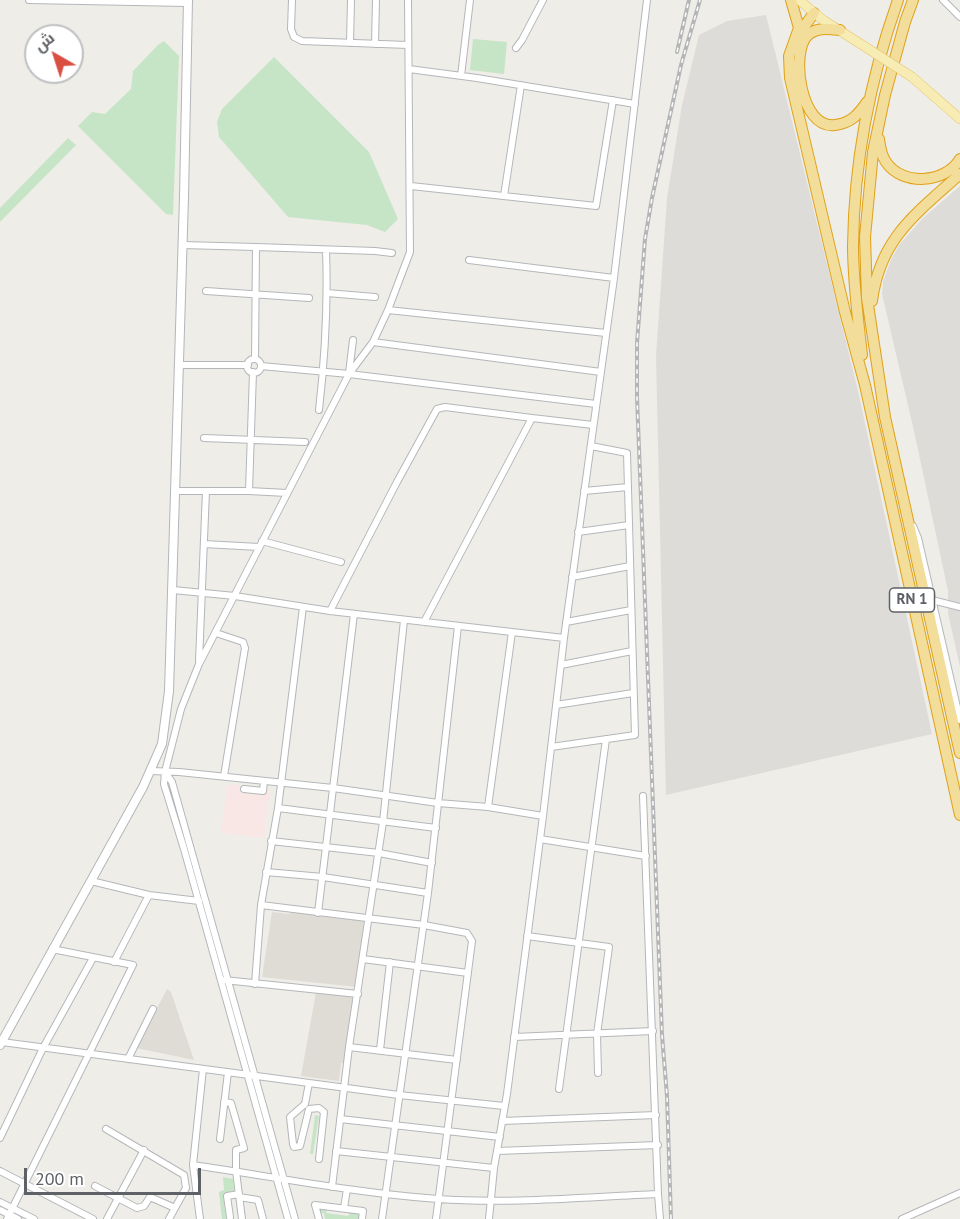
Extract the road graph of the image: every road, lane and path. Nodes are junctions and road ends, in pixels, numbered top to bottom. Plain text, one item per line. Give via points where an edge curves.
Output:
1 (29, 0) edge
2 (46, 0) edge
3 (62, 0) edge
4 (292, 0) edge
5 (351, 0) edge
6 (376, 0) edge
7 (408, 0) edge
8 (470, 0) edge
9 (543, 0) edge
10 (647, 0) edge
11 (791, 0) edge
12 (799, 0) edge
13 (898, 0) edge
14 (913, 0) edge
15 (944, 0) edge
16 (95, 1) edge
17 (136, 1) edge
18 (188, 2) edge
19 (819, 17) junction
20 (960, 17) edge
21 (840, 30) junction
22 (808, 34) junction
23 (795, 38) junction
24 (350, 43) junction
25 (375, 44) junction
26 (408, 45) junction
27 (516, 48) dead end
28 (409, 69) junction
29 (460, 76) junction
30 (521, 85) junction
31 (871, 97) junction
32 (613, 100) junction
33 (635, 104) junction
34 (960, 119) edge
35 (877, 127) junction
36 (959, 164) edge
37 (411, 186) junction
38 (504, 196) junction
39 (183, 245) junction
40 (256, 247) junction
41 (326, 250) junction
42 (392, 253) dead end
43 (469, 260) dead end
44 (614, 278) junction
45 (206, 291) dead end
46 (327, 293) junction
47 (256, 295) junction
48 (375, 297) dead end
49 (309, 298) dead end
50 (388, 310) junction
51 (606, 333) junction
52 (872, 334) junction
53 (353, 340) dead end
54 (373, 342) junction
55 (255, 359) junction
56 (178, 365) junction
57 (248, 365) junction
58 (261, 366) junction
59 (253, 372) junction
60 (324, 372) junction
61 (601, 372) junction
62 (349, 374) junction
63 (865, 385) junction
64 (596, 404) junction
65 (319, 410) dead end
66 (532, 418) junction
67 (593, 425) junction
68 (204, 438) dead end
69 (250, 441) junction
70 (305, 442) dead end
71 (591, 446) junction
72 (628, 487) junction
73 (175, 491) junction
74 (206, 491) junction
75 (249, 491) junction
76 (584, 491) junction
77 (287, 493) junction
78 (907, 515) junction
79 (629, 525) junction
80 (579, 532) junction
81 (204, 544) junction
82 (261, 544) junction
83 (341, 562) dead end
84 (630, 566) junction
85 (572, 577) junction
86 (173, 590) junction
87 (203, 593) junction
88 (235, 596) junction
89 (932, 600) junction
90 (303, 607) junction
91 (960, 607) edge
92 (631, 610) junction
93 (330, 611) junction
94 (354, 614) junction
95 (404, 620) junction
96 (424, 622) junction
97 (566, 622) junction
98 (458, 626) junction
99 (512, 632) junction
100 (216, 633) junction
101 (564, 638) junction
102 (632, 651) junction
103 (199, 664) junction
104 (561, 665) junction
105 (633, 693) junction
106 (556, 705) junction
107 (960, 720) edge
108 (606, 738) junction
109 (551, 747) junction
110 (960, 753) edge
111 (151, 771) junction
112 (165, 772) junction
113 (224, 776) junction
114 (264, 781) junction
115 (280, 782) junction
116 (333, 788) junction
117 (243, 789) dead end
118 (386, 796) junction
119 (643, 796) dead end
120 (438, 803) junction
121 (488, 807) junction
122 (278, 808) junction
123 (331, 814) junction
124 (960, 815) edge
125 (543, 816) junction
126 (383, 822) junction
127 (436, 828) junction
128 (540, 839) junction
129 (271, 841) junction
130 (327, 848) junction
131 (591, 848) junction
132 (379, 853) junction
133 (646, 856) junction
134 (432, 863) junction
135 (266, 872) junction
136 (323, 877) junction
137 (91, 881) junction
138 (374, 885) junction
139 (428, 893) junction
140 (148, 895) junction
141 (198, 902) junction
142 (261, 905) junction
143 (318, 913) junction
144 (370, 919) junction
145 (424, 925) junction
146 (527, 936) junction
147 (579, 942) junction
148 (52, 949) junction
149 (93, 958) junction
150 (363, 958) junction
151 (114, 962) junction
152 (390, 962) junction
153 (417, 965) junction
154 (468, 973) junction
155 (224, 980) junction
156 (255, 984) junction
157 (358, 994) junction
158 (153, 1009) dead end
159 (653, 1031) junction
160 (567, 1034) junction
161 (597, 1034) junction
162 (514, 1036) junction
163 (1, 1043) edge
164 (349, 1047) junction
165 (43, 1048) junction
166 (380, 1050) junction
167 (89, 1054) junction
168 (405, 1055) junction
169 (128, 1059) junction
170 (457, 1060) junction
171 (203, 1069) junction
172 (228, 1072) junction
173 (598, 1073) dead end
174 (251, 1075) junction
175 (309, 1083) junction
176 (344, 1088) junction
177 (559, 1089) dead end
178 (399, 1095) junction
179 (451, 1100) junction
180 (224, 1102) junction
181 (504, 1106) junction
182 (307, 1107) junction
183 (656, 1116) junction
184 (340, 1119) junction
185 (502, 1121) junction
186 (395, 1126) junction
187 (106, 1129) dead end
188 (448, 1132) junction
189 (500, 1137) junction
190 (0, 1138) edge
191 (220, 1139) dead end
192 (658, 1145) junction
193 (144, 1150) junction
194 (336, 1151) junction
195 (497, 1151) junction
196 (391, 1157) junction
197 (319, 1159) dead end
198 (443, 1163) junction
199 (193, 1165) junction
200 (494, 1168) junction
201 (0, 1171) edge
202 (236, 1171) junction
203 (280, 1178) junction
204 (25, 1184) junction
205 (95, 1186) dead end
206 (332, 1187) junction
207 (347, 1189) junction
208 (960, 1193) edge
209 (386, 1194) junction
210 (658, 1194) junction
211 (239, 1195) junction
212 (118, 1198) junction
213 (438, 1199) junction
214 (0, 1202) edge
215 (491, 1202) junction
216 (175, 1208) junction
217 (344, 1208) junction
218 (0, 1210) edge
219 (9, 1214) edge
220 (230, 1216) dead end
221 (18, 1219) edge
222 (33, 1219) edge
223 (93, 1219) edge
224 (107, 1219) edge
225 (169, 1219) edge
226 (200, 1219) edge
227 (242, 1219) edge
228 (263, 1219) edge
229 (288, 1219) edge
230 (295, 1219) edge
231 (319, 1219) edge
232 (362, 1219) edge
233 (382, 1219) edge
234 (436, 1219) edge
235 (489, 1219) edge
236 (660, 1219) edge
237 (902, 1219) edge

1 - 2 street
2 - 3 street
3 - 16 street
4 - 24 street via 294,37 302,41
5 - 24 street
6 - 25 street
7 - 26 street
8 - 29 street
9 - 27 street
10 - 33 street
11 - 23 highway, RN 1 via 799,28
12 - 19 main road
13 - 31 highway
14 - 35 highway
15 - 20 street
16 - 17 street
17 - 18 street
18 - 39 street
19 - 21 main road
19 - 22 highway
19 - 23 highway
21 - 22 highway
21 - 34 main road, bridge via 912,77
22 - 31 highway via 799,56 799,69 809,113 819,123 846,124
23 - 63 highway, RN 1 via 789,56 790,78
24 - 25 street
25 - 26 street
26 - 28 street
28 - 29 street
28 - 37 street
29 - 30 street
30 - 32 street
30 - 38 street
31 - 63 highway via 859,150 853,248
32 - 33 street
32 - 38 street via 596,206
33 - 44 street
35 - 36 highway via 886,163 908,178 938,176
35 - 52 highway via 865,237
36 - 52 highway, RN 1 via 888,247 874,283
37 - 38 street
37 - 50 street via 410,252
39 - 40 street
39 - 56 street
40 - 41 street
40 - 47 street
41 - 42 street
41 - 46 street
43 - 44 street
44 - 51 street
45 - 47 street
46 - 48 street
46 - 60 street
47 - 49 street
47 - 55 street
50 - 51 street
50 - 54 street
51 - 61 street
52 - 78 highway, RN 1
53 - 62 street
54 - 61 street
54 - 62 street
55 - 57 street
55 - 58 street
56 - 57 street
56 - 73 street
57 - 59 street
58 - 59 street
58 - 60 street
59 - 69 street
60 - 62 street
60 - 65 street
61 - 64 street
62 - 64 street
62 - 77 street
63 - 124 highway, RN 1
64 - 67 street
66 - 67 street
66 - 93 street via 437,409
66 - 96 street
67 - 71 street
68 - 69 street
69 - 70 street
69 - 75 street
71 - 72 street via 627,453
71 - 76 street
72 - 76 street
72 - 79 street
73 - 74 street
73 - 86 street
74 - 75 street
74 - 81 street
75 - 77 street
76 - 80 street
77 - 82 street
78 - 89 street via 918,537
78 - 110 highway, RN 1
79 - 80 street
79 - 84 street
80 - 85 street
81 - 82 street
81 - 87 street
82 - 83 street
82 - 88 street
84 - 85 street
84 - 92 street
85 - 97 street
86 - 87 street
86 - 111 street via 169,691 162,744
87 - 88 street
87 - 103 street
88 - 90 street
88 - 100 street
89 - 91 street
89 - 107 street
90 - 93 street
90 - 115 street
92 - 97 street
92 - 102 street
93 - 94 street
94 - 95 street
94 - 116 street
95 - 96 street
95 - 118 street
96 - 98 street
97 - 101 street
98 - 99 street
98 - 120 street
99 - 101 street
99 - 121 street
100 - 103 street
100 - 113 street via 243,642 245,648
101 - 104 street
102 - 104 street
102 - 105 street
103 - 112 street
104 - 106 street
105 - 106 street
105 - 108 street via 635,735
106 - 109 street
108 - 109 street
108 - 131 street
109 - 125 street
111 - 112 street
111 - 137 street
112 - 113 street
112 - 141 street via 164,784
112 - 155 street via 172,782
113 - 114 street
114 - 115 street
114 - 117 street via 263,792
115 - 116 street
115 - 122 street
116 - 118 street
116 - 123 street
118 - 120 street
118 - 126 street
119 - 133 street
120 - 121 street
120 - 127 street
121 - 125 street
122 - 123 street
122 - 129 street
123 - 126 street
123 - 130 street
125 - 128 street
126 - 127 street
126 - 132 street
127 - 134 street
128 - 131 street
128 - 146 street
129 - 130 street
129 - 135 street
130 - 132 street
130 - 136 street
131 - 133 street
131 - 147 street
132 - 134 street
132 - 138 street
133 - 159 street
134 - 139 street
135 - 136 street
135 - 142 street
136 - 138 street
136 - 143 street
137 - 140 street
137 - 148 street
138 - 139 street
138 - 144 street
139 - 145 street
140 - 141 street
140 - 151 street
141 - 155 street
142 - 143 street
142 - 156 street
143 - 144 street
144 - 145 street
144 - 150 street
145 - 153 street
145 - 154 street via 467,933 472,941
146 - 147 street
146 - 162 street
147 - 160 street
147 - 161 street via 609,947
148 - 149 street
148 - 163 street
149 - 151 street
149 - 165 street
150 - 152 street
150 - 157 street
151 - 167 street via 133,965
152 - 153 street
152 - 166 street
153 - 154 street
153 - 168 street
154 - 170 street
155 - 156 street
155 - 174 street
156 - 157 street
157 - 164 street
158 - 169 street
159 - 161 street
159 - 183 street
160 - 161 street
160 - 162 street
160 - 177 street
161 - 173 street
162 - 181 street
163 - 165 street
164 - 166 street
164 - 176 street
165 - 167 street
165 - 190 street
166 - 168 street
167 - 169 street
167 - 204 street
168 - 170 street
168 - 178 street
169 - 171 street
170 - 179 street
171 - 172 street
171 - 199 street
172 - 174 street
172 - 180 street
174 - 175 street
174 - 203 street
175 - 176 street
175 - 182 street
176 - 178 street
176 - 184 street
178 - 179 street
178 - 186 street
179 - 181 street
179 - 188 street
180 - 191 street
180 - 202 street via 231,1103 244,1148 236,1150
181 - 185 street
182 - 182 street via 300,1146 294,1147 290,1117
182 - 197 street via 324,1112
183 - 185 street
183 - 192 street
184 - 186 street
184 - 194 street
185 - 189 street
186 - 188 street
186 - 196 street
187 - 193 street
188 - 189 street
188 - 198 street
189 - 195 street
192 - 195 street
192 - 210 street
193 - 212 street
193 - 216 street via 184,1175 186,1188
194 - 196 street
194 - 206 street
195 - 200 street
196 - 198 street
196 - 209 street
198 - 200 street
198 - 213 street
199 - 202 street
199 - 226 street
200 - 215 street
201 - 204 street
202 - 203 street
202 - 211 street
203 - 206 street
203 - 229 street
203 - 230 street
204 - 219 street
204 - 223 street
205 - 212 street
206 - 207 street
207 - 209 street
207 - 217 street
208 - 237 street
209 - 213 street
209 - 233 street
210 - 215 street
210 - 236 street
211 - 220 street via 227,1196
211 - 227 street
211 - 228 street via 258,1200
212 - 216 street via 141,1208 150,1197
212 - 224 street
213 - 215 street
213 - 234 street
214 - 219 street
215 - 235 street
216 - 225 street
217 - 231 street via 315,1205
217 - 232 street via 363,1210
218 - 219 street
219 - 221 street
219 - 222 street

